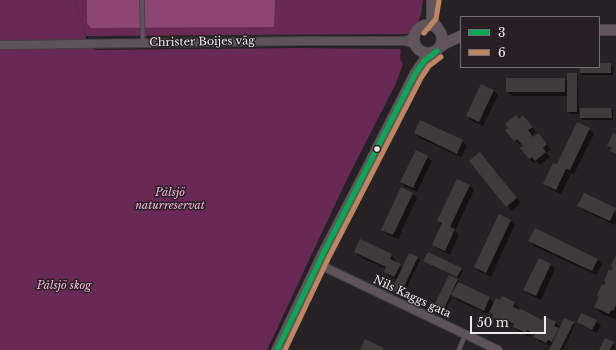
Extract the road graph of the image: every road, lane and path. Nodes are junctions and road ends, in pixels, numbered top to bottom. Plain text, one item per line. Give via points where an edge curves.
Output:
1 (142, 0) edge
2 (432, 0) edge
3 (431, 13) junction
4 (438, 28) junction
5 (600, 30) edge
6 (616, 30) edge
7 (460, 33) edge
8 (460, 36) edge
9 (416, 37) junction
10 (143, 42) junction
11 (0, 45) edge
12 (438, 49) junction
13 (415, 74) junction
14 (318, 264) junction
15 (465, 335) junction
16 (277, 350) edge
17 (459, 350) edge
18 (498, 350) edge

1 - 10 lane
2 - 3 street
3 - 4 street
3 - 9 street
4 - 7 street via 452,34
4 - 9 street via 428,24
4 - 12 street via 443,38
5 - 6 street
8 - 12 street
9 - 10 street, Christer Boijes väg via 404,41
9 - 12 street via 418,49 423,52 431,53
9 - 13 street
10 - 11 street, Christer Boijes väg
12 - 13 street via 424,61
13 - 14 street
14 - 15 street, Nils Kaggs gata
14 - 16 street
15 - 17 lane
15 - 18 street, Nils Kaggs gata

